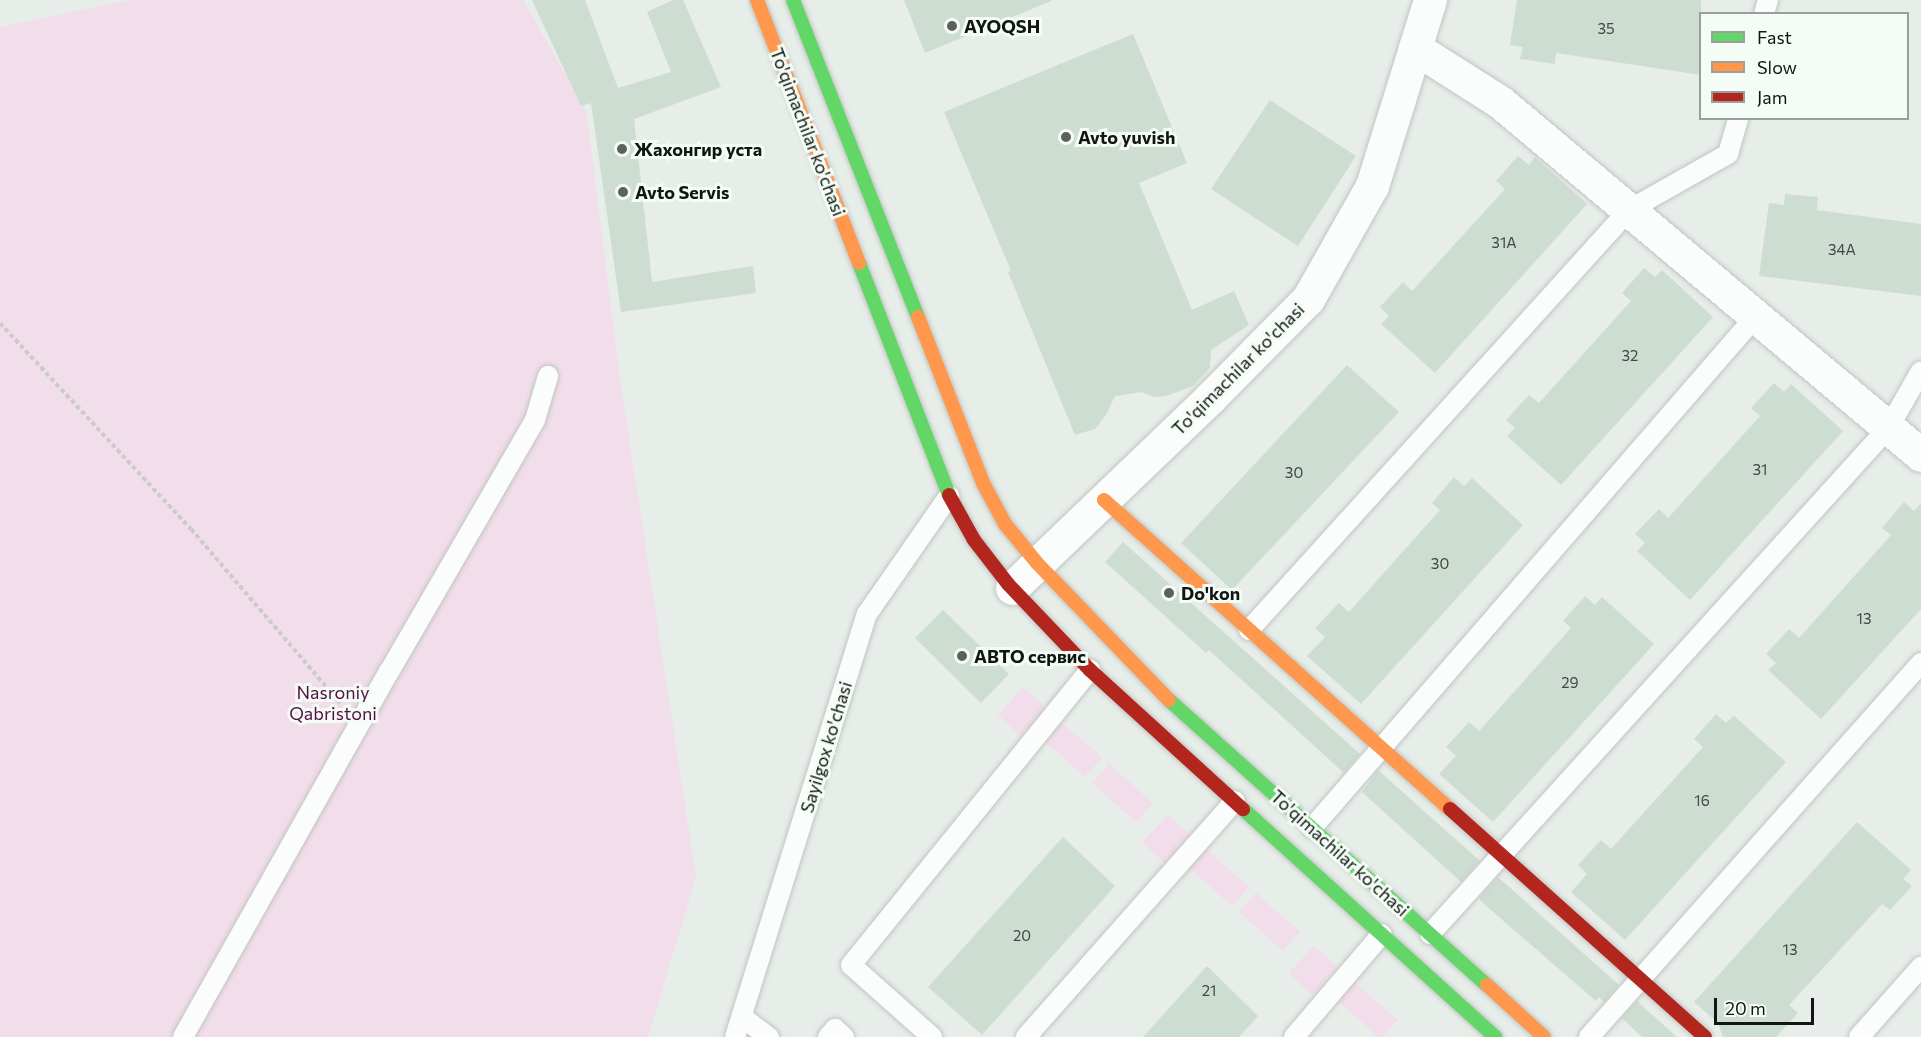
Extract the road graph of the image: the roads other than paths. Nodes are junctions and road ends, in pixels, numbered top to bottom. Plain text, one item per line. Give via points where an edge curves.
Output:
1 (757, 0) edge
2 (793, 0) edge
3 (1430, 0) edge
4 (1414, 48) junction
5 (1737, 120) edge
6 (1629, 210) junction
7 (1756, 316) junction
8 (1921, 371) edge
9 (548, 376) dead end
10 (1889, 427) junction
11 (1921, 455) edge
12 (949, 496) junction
13 (1104, 500) junction
14 (1037, 564) junction
15 (1012, 588) junction
16 (1249, 630) junction
17 (1921, 663) edge
18 (1090, 670) junction
19 (1381, 747) junction
20 (1235, 801) junction
21 (1312, 828) junction
22 (1502, 855) junction
23 (1382, 934) junction
24 (1430, 934) junction
25 (1921, 967) edge
26 (1640, 979) junction
27 (742, 1017) junction
28 (183, 1037) edge
29 (735, 1037) edge
30 (769, 1037) edge
31 (828, 1037) edge
32 (844, 1037) edge
33 (932, 1037) edge
34 (1026, 1037) edge
35 (1294, 1037) edge
36 (1495, 1037) edge
37 (1544, 1037) edge
38 (1589, 1037) edge
39 (1705, 1037) edge
40 (1859, 1037) edge

1 - 12 main road, To'qimachilar ko'chasi
2 - 14 main road, To'qimachilar ko'chasi via 983,483 1005,524
3 - 4 street, To'qimachilar ko'chasi
4 - 6 street via 1500,102
4 - 13 street, To'qimachilar ko'chasi via 1372,186 1308,299
5 - 6 lane via 1728,154
6 - 7 street
6 - 16 lane
7 - 10 street
7 - 19 lane
8 - 10 lane
9 - 28 lane via 535,420
10 - 11 street
10 - 22 lane
12 - 15 main road, To'qimachilar ko'chasi via 974,540
12 - 27 lane, Sayilgox ko'chasi via 867,614
13 - 14 street, To'qimachilar ko'chasi
13 - 16 main road
14 - 15 street, To'qimachilar ko'chasi
14 - 21 main road, To'qimachilar ko'chasi via 1175,706
15 - 18 main road, To'qimachilar ko'chasi
16 - 19 main road
17 - 26 lane
18 - 20 main road, To'qimachilar ko'chasi
18 - 33 lane via 851,965
19 - 21 lane
19 - 22 main road
20 - 23 main road, To'qimachilar ko'chasi
20 - 34 lane
21 - 24 main road, To'qimachilar ko'chasi
22 - 24 lane
22 - 26 main road
23 - 35 lane
23 - 36 main road, To'qimachilar ko'chasi
24 - 37 main road, To'qimachilar ko'chasi
25 - 40 lane
26 - 38 lane
26 - 39 main road
27 - 29 lane, Sayilgox ko'chasi
27 - 30 lane
31 - 32 lane via 835,1029

